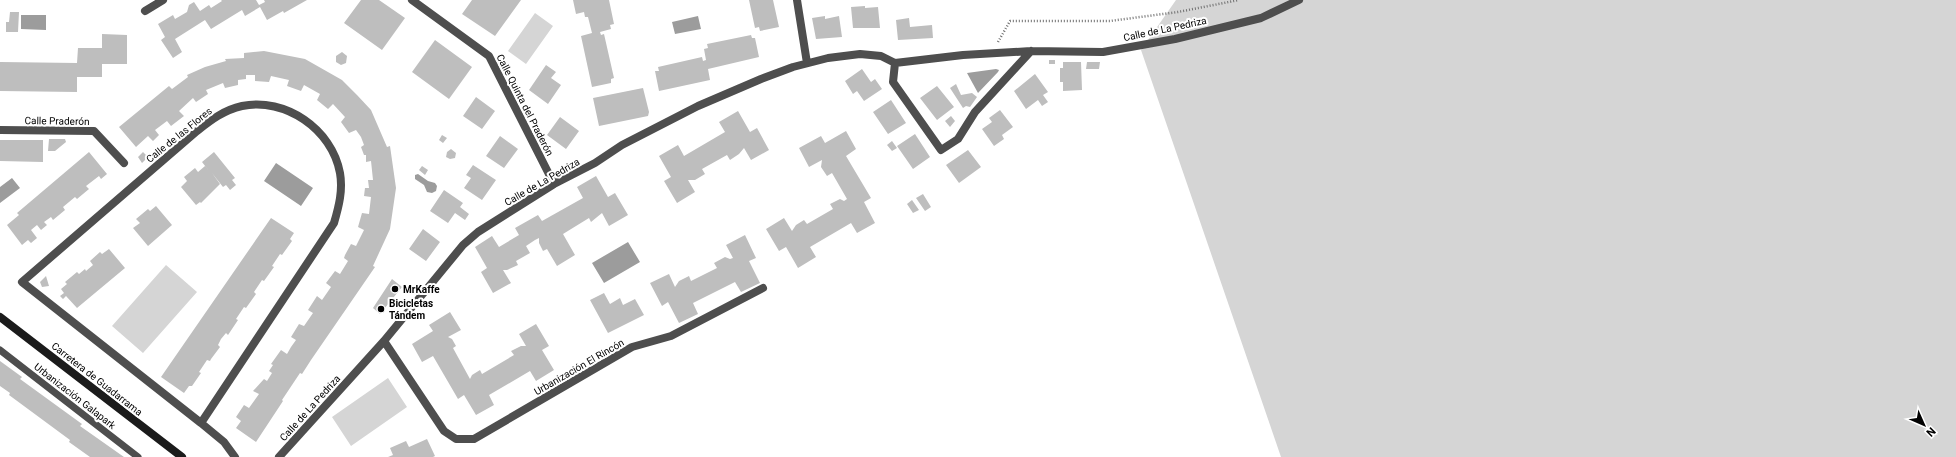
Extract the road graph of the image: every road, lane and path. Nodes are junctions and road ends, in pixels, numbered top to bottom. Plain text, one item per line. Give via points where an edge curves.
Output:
1 (163, 0) edge
2 (412, 0) edge
3 (798, 0) edge
4 (1239, 0) edge
5 (1299, 0) edge
6 (146, 11) dead end
7 (1031, 51) junction
8 (993, 53) junction
9 (807, 63) junction
10 (895, 63) junction
11 (0, 130) edge
12 (124, 163) dead end
13 (554, 184) junction
14 (764, 288) dead end
15 (0, 317) edge
16 (384, 341) junction
17 (0, 350) edge
18 (201, 422) junction
19 (138, 457) edge
20 (182, 457) edge
21 (235, 457) edge
22 (279, 457) edge

1 - 6 street
2 - 13 street, Calle Quinta del Praderón via 489,56
3 - 9 street
4 - 8 path via 1178,12 1110,20 1010,21
5 - 7 street, Calle de La Pedriza via 1261,18 1103,52
7 - 8 street, Calle de La Pedriza
7 - 10 street via 975,112 958,139 941,150 893,82
8 - 10 street, Calle de La Pedriza
9 - 10 street, Calle de La Pedriza via 860,54 881,56
9 - 13 street, Calle de La Pedriza via 698,106
11 - 12 street, Calle Praderón via 94,131
13 - 16 street, Calle de La Pedriza via 478,232 463,245
14 - 16 street, Urbanización El Rincón via 671,336 632,347 474,439 456,439 444,431
15 - 20 main road, Carretera de Guadarrama
16 - 22 street, Calle de La Pedriza
17 - 19 lane, Urbanización Galapark
18 - 18 street, Calle de las Flores via 22,282 218,115 242,106 268,106 293,113 319,132 331,148 340,172 341,198 334,223
18 - 21 street, Calle de las Flores via 224,442

